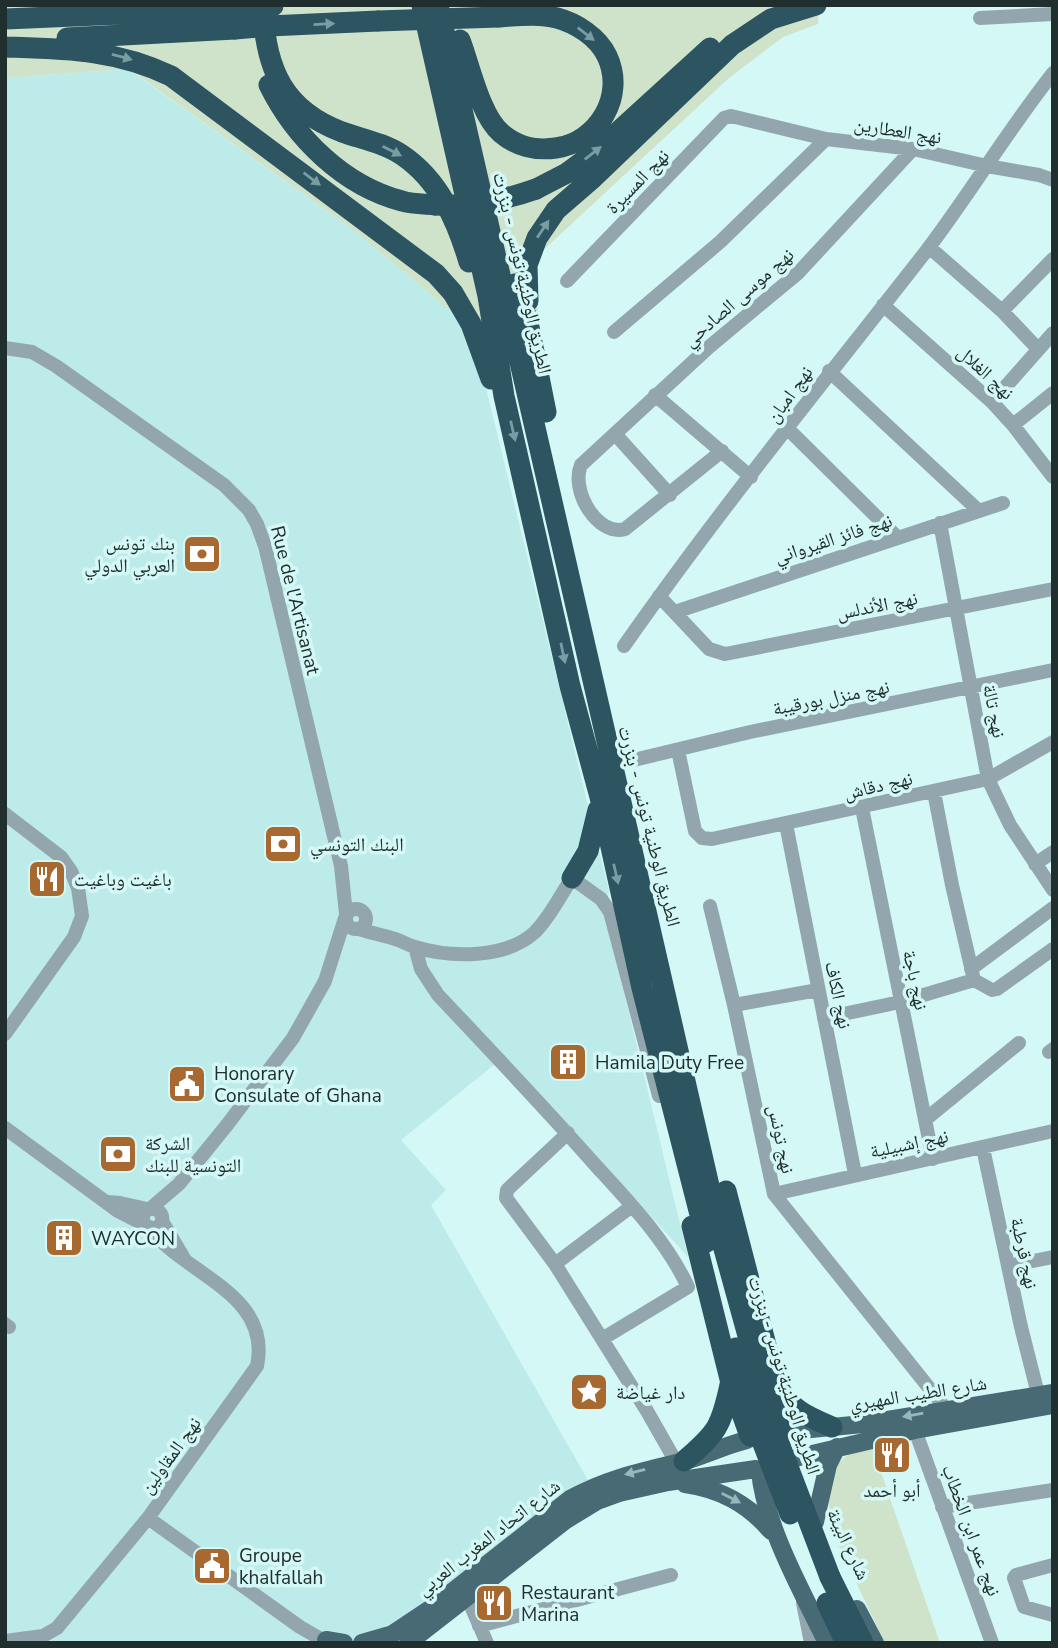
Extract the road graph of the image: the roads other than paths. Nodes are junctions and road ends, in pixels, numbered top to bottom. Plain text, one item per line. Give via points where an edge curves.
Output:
1 (100, 5) edge
2 (263, 5) edge
3 (283, 5) edge
4 (422, 5) edge
5 (438, 5) edge
6 (453, 5) edge
7 (554, 5) edge
8 (799, 5) edge
9 (816, 5) edge
10 (497, 13) junction
11 (242, 14) edge
12 (1053, 15) edge
13 (271, 16) edge
14 (5, 17) edge
15 (980, 18) dead end
16 (460, 40) junction
17 (5, 44) edge
18 (1053, 72) edge
19 (738, 116) joint
20 (825, 139) junction
21 (913, 149) junction
22 (987, 166) junction
23 (1053, 180) edge
24 (929, 247) junction
25 (1053, 259) edge
26 (567, 281) dead end
27 (883, 305) junction
28 (1002, 311) junction
29 (527, 317) junction
30 (614, 332) dead end
31 (1053, 332) edge
32 (495, 343) junction
33 (5, 348) edge
34 (1038, 349) junction
35 (830, 371) junction
36 (1053, 393) edge
37 (655, 395) junction
38 (505, 396) junction
39 (992, 402) junction
40 (1013, 425) junction
41 (788, 429) junction
42 (616, 435) junction
43 (722, 451) junction
44 (751, 477) junction
45 (1053, 477) edge
46 (670, 495) junction
47 (1003, 503) dead end
48 (978, 510) junction
49 (940, 523) junction
50 (897, 537) junction
51 (1053, 589) edge
52 (659, 596) junction
53 (957, 608) junction
54 (675, 612) junction
55 (581, 622) junction
56 (624, 646) dead end
57 (1053, 670) edge
58 (971, 687) junction
59 (1053, 742) edge
60 (678, 750) junction
61 (614, 764) junction
62 (988, 779) junction
63 (934, 792) junction
64 (600, 797) junction
65 (862, 808) junction
66 (5, 814) edge
67 (786, 824) junction
68 (1053, 852) edge
69 (1035, 864) junction
70 (572, 878) junction
71 (1053, 890) edge
72 (710, 906) dead end
73 (1053, 908) edge
74 (354, 918) junction
75 (415, 947) junction
76 (1053, 949) edge
77 (660, 964) junction
78 (973, 974) junction
79 (642, 988) junction
80 (818, 990) junction
81 (900, 1002) junction
82 (734, 1005) junction
83 (824, 1018) junction
84 (5, 1034) edge
85 (1019, 1042) dead end
86 (926, 1119) junction
87 (666, 1124) junction
88 (5, 1128) edge
89 (1053, 1131) edge
90 (568, 1133) junction
91 (983, 1148) junction
92 (933, 1159) junction
93 (855, 1174) junction
94 (774, 1194) junction
95 (632, 1206) junction
96 (153, 1218) junction
97 (714, 1240) junction
98 (1053, 1257) edge
99 (555, 1264) junction
100 (1008, 1266) junction
101 (688, 1287) junction
102 (709, 1294) junction
103 (602, 1339) junction
104 (775, 1380) junction
105 (731, 1383) junction
106 (1046, 1400) edge
107 (946, 1409) junction
108 (787, 1429) junction
109 (915, 1430) junction
110 (834, 1437) junction
111 (748, 1438) junction
112 (795, 1459) junction
113 (680, 1461) junction
114 (759, 1471) junction
115 (668, 1482) junction
116 (1053, 1490) edge
117 (942, 1507) junction
118 (148, 1518) junction
119 (815, 1522) junction
120 (780, 1542) junction
121 (1053, 1564) edge
122 (671, 1575) dead end
123 (816, 1583) junction
124 (467, 1597) junction
125 (1053, 1615) edge
126 (480, 1626) junction
127 (393, 1640) edge
128 (5, 1641) edge
129 (321, 1642) edge
130 (344, 1643) edge
131 (362, 1643) edge
132 (487, 1643) edge
133 (811, 1643) edge
134 (827, 1643) edge
135 (846, 1643) edge
136 (863, 1643) edge
137 (875, 1643) edge
138 (992, 1643) edge

1 - 14 highway
2 -> 32 highway via 264,33 275,72 301,110 321,123 391,148 419,169 441,195 466,253
3 - 13 highway
4 - 32 highway, الطريق الوطنية تونس - بنزرت
5 - 55 highway, الطريق الوطنية تونس - بنزرت
6 - 16 highway
7 - 10 highway
11 -> 8 highway, bridge via 282,111 299,132 354,179 402,201 435,205 478,204 536,189 567,173 704,52 757,17
29 -> 9 highway via 527,265 537,238 556,210 732,45 771,19
13 -> 10 highway, bridge via 378,21
10 -> 16 highway via 545,16 570,23 588,33 607,54 613,88 600,124 587,137 544,150 521,146 500,132 488,117
11 - 13 highway, bridge
11 - 14 highway
11 - 17 highway
12 - 15 street
16 - 29 highway via 520,303
17 -> 38 highway via 115,55 171,76 200,96 436,274 462,307 489,377
18 - 22 street, نهج امبان
19 - 20 street, نهج العطارين
19 - 26 street, نهج المسيرة via 724,118
20 - 21 street, نهج العطارين
20 - 30 street via 720,242
21 - 22 street, نهج العطارين
21 - 37 street, نهج موسى الصادحي via 798,273
22 - 23 street, نهج العطارين
22 - 24 street, نهج امبان
24 - 27 street, نهج امبان
24 - 28 street
25 - 28 street
27 - 35 street, نهج امبان
27 - 39 street, نهج الغلال
28 - 34 street
29 - 55 highway via 571,538
31 - 34 street
32 - 38 highway, الطريق الوطنية تونس - بنزرت
33 - 74 street, Rue de l'Artisanat via 32,352 56,366 224,485 249,510 264,546
34 - 39 street
35 - 41 street, نهج امبان
35 - 48 street
36 - 40 street
37 - 42 street, نهج موسى الصادحي
37 - 43 street
38 -> 64 highway, الطريق الوطنية تونس - بنزرت via 570,686
39 - 40 street, نهج الغلال
40 - 45 street, نهج الغلال
41 - 44 street, نهج امبان
41 - 50 street
42 - 46 street
42 - 46 street, نهج موسى الصادحي via 581,465 584,505 611,531 625,529
43 - 44 street
43 - 46 street
44 - 52 street, نهج امبان
47 - 48 street, نهج فائز القيرواني
48 - 49 street, نهج فائز القيرواني
49 - 50 street, نهج فائز القيرواني
49 - 53 street, نهج تالة
50 - 54 street, نهج فائز القيرواني
51 - 53 street, نهج الأندلس
52 - 54 street
52 - 56 street, نهج امبان
53 - 54 street, نهج الأندلس via 736,653 709,649
53 - 58 street, نهج تالة
55 - 61 highway, الطريق الوطنية تونس - بنزرت
57 - 58 street, نهج منزل بورقيبة
58 - 60 street, نهج منزل بورقيبة
58 - 62 street, نهج تالة
59 - 62 street, نهج دقاش
60 - 61 street, نهج منزل بورقيبة
60 - 67 street, نهج دقاش via 695,831 702,838
61 - 77 highway, الطريق الوطنية تونس - بنزرت
62 - 63 street, نهج دقاش
62 - 69 street, نهج تالة
63 - 65 street, نهج دقاش
63 - 78 street
64 - 70 highway via 592,840
64 -> 79 highway, الطريق الوطنية تونس - بنزرت
65 - 67 street, نهج دقاش
65 - 81 street, نهج باجة
66 - 84 street via 61,857 78,888 82,916 74,937
67 - 80 street, نهج الكاف
68 - 69 street
69 - 71 street, نهج تالة
70 - 75 street via 534,933 505,948 462,954
70 - 87 street via 601,899 610,912
72 - 82 street, نهج تونس
73 - 78 street
74 - 75 street
74 - 96 street via 330,962 319,996 293,1038
75 - 90 street via 421,969 438,995
76 - 78 street via 997,989
77 - 97 highway, الطريق الوطنية تونس - بنزرت
77 - 104 highway via 685,1035
78 - 81 street
79 - 87 highway
79 - 97 highway, الطريق الوطنية تونس - بنزرت
80 - 82 street
80 - 83 street, نهج الكاف
81 - 83 street
81 - 86 street, نهج باجة
82 - 94 street, نهج تونس
83 - 93 street, نهج الكاف
85 - 86 street
86 - 92 street, نهج باجة
87 - 102 highway
88 - 96 street, نهج المقاولين via 118,1211
89 - 91 street, نهج إشبيلية
90 - 95 street
90 - 99 street via 505,1194
91 - 92 street, نهج إشبيلية
91 - 100 street, نهج قرطبة
92 - 93 street, نهج إشبيلية
93 - 94 street, نهج إشبيلية
94 - 107 street, نهج تونس
95 - 99 street
95 - 101 street
96 - 118 street, نهج المقاولين via 167,1248 246,1308 260,1349 254,1373
97 - 123 highway, الطريق الوطنية تونس - بنزرت, bridge via 759,1433
98 - 100 street
99 - 103 street
100 - 106 street, نهج قرطبة
101 - 102 street
101 - 103 street
102 - 105 highway
103 - 113 street
104 - 108 highway
104 - 110 highway via 787,1402
105 - 111 highway
105 - 113 highway via 718,1428 704,1445
106 - 107 main road, شارع الطيب المهيري
106 - 109 main road, شارع الطيب المهيري
107 -> 110 main road, شارع الطيب المهيري
108 - 110 main road, شارع الطيب المهيري
108 - 111 main road via 768,1423
108 - 112 main road via 797,1444
109 - 110 main road, شارع الطيب المهيري
109 - 117 street, نهج عمر ابن الخطاب
110 - 112 main road, شارع الطيب المهيري
110 - 119 main road
111 - 113 main road, شارع اتحاد المغرب العربي
111 - 114 main road via 747,1457
112 - 114 main road via 780,1473
112 - 119 main road, شارع البيئة via 795,1471
113 -> 127 main road, شارع اتحاد المغرب العربي via 615,1477 570,1499
114 - 115 main road, شارع اتحاد المغرب العربي
114 - 120 main road
115 -> 120 main road via 702,1486 740,1502
115 - 124 main road, شارع اتحاد المغرب العربي via 587,1506
116 - 117 street
117 - 138 street, نهج عمر ابن الخطاب
118 - 128 street, نهج المقاولين via 57,1628 43,1636
118 - 129 street
119 - 137 main road, شارع البيئة
120 - 123 main road
121 - 125 street via 1014,1578 1024,1607
122 - 126 street
123 - 133 street via 803,1606
123 - 134 main road
123 - 135 highway, الطريق الوطنية تونس - بنزرت
123 - 136 highway, الطريق الوطنية تونس - بنزرت
124 - 126 street
124 - 127 main road, شارع اتحاد المغرب العربي
126 - 132 street
127 - 131 main road
129 - 130 main road

